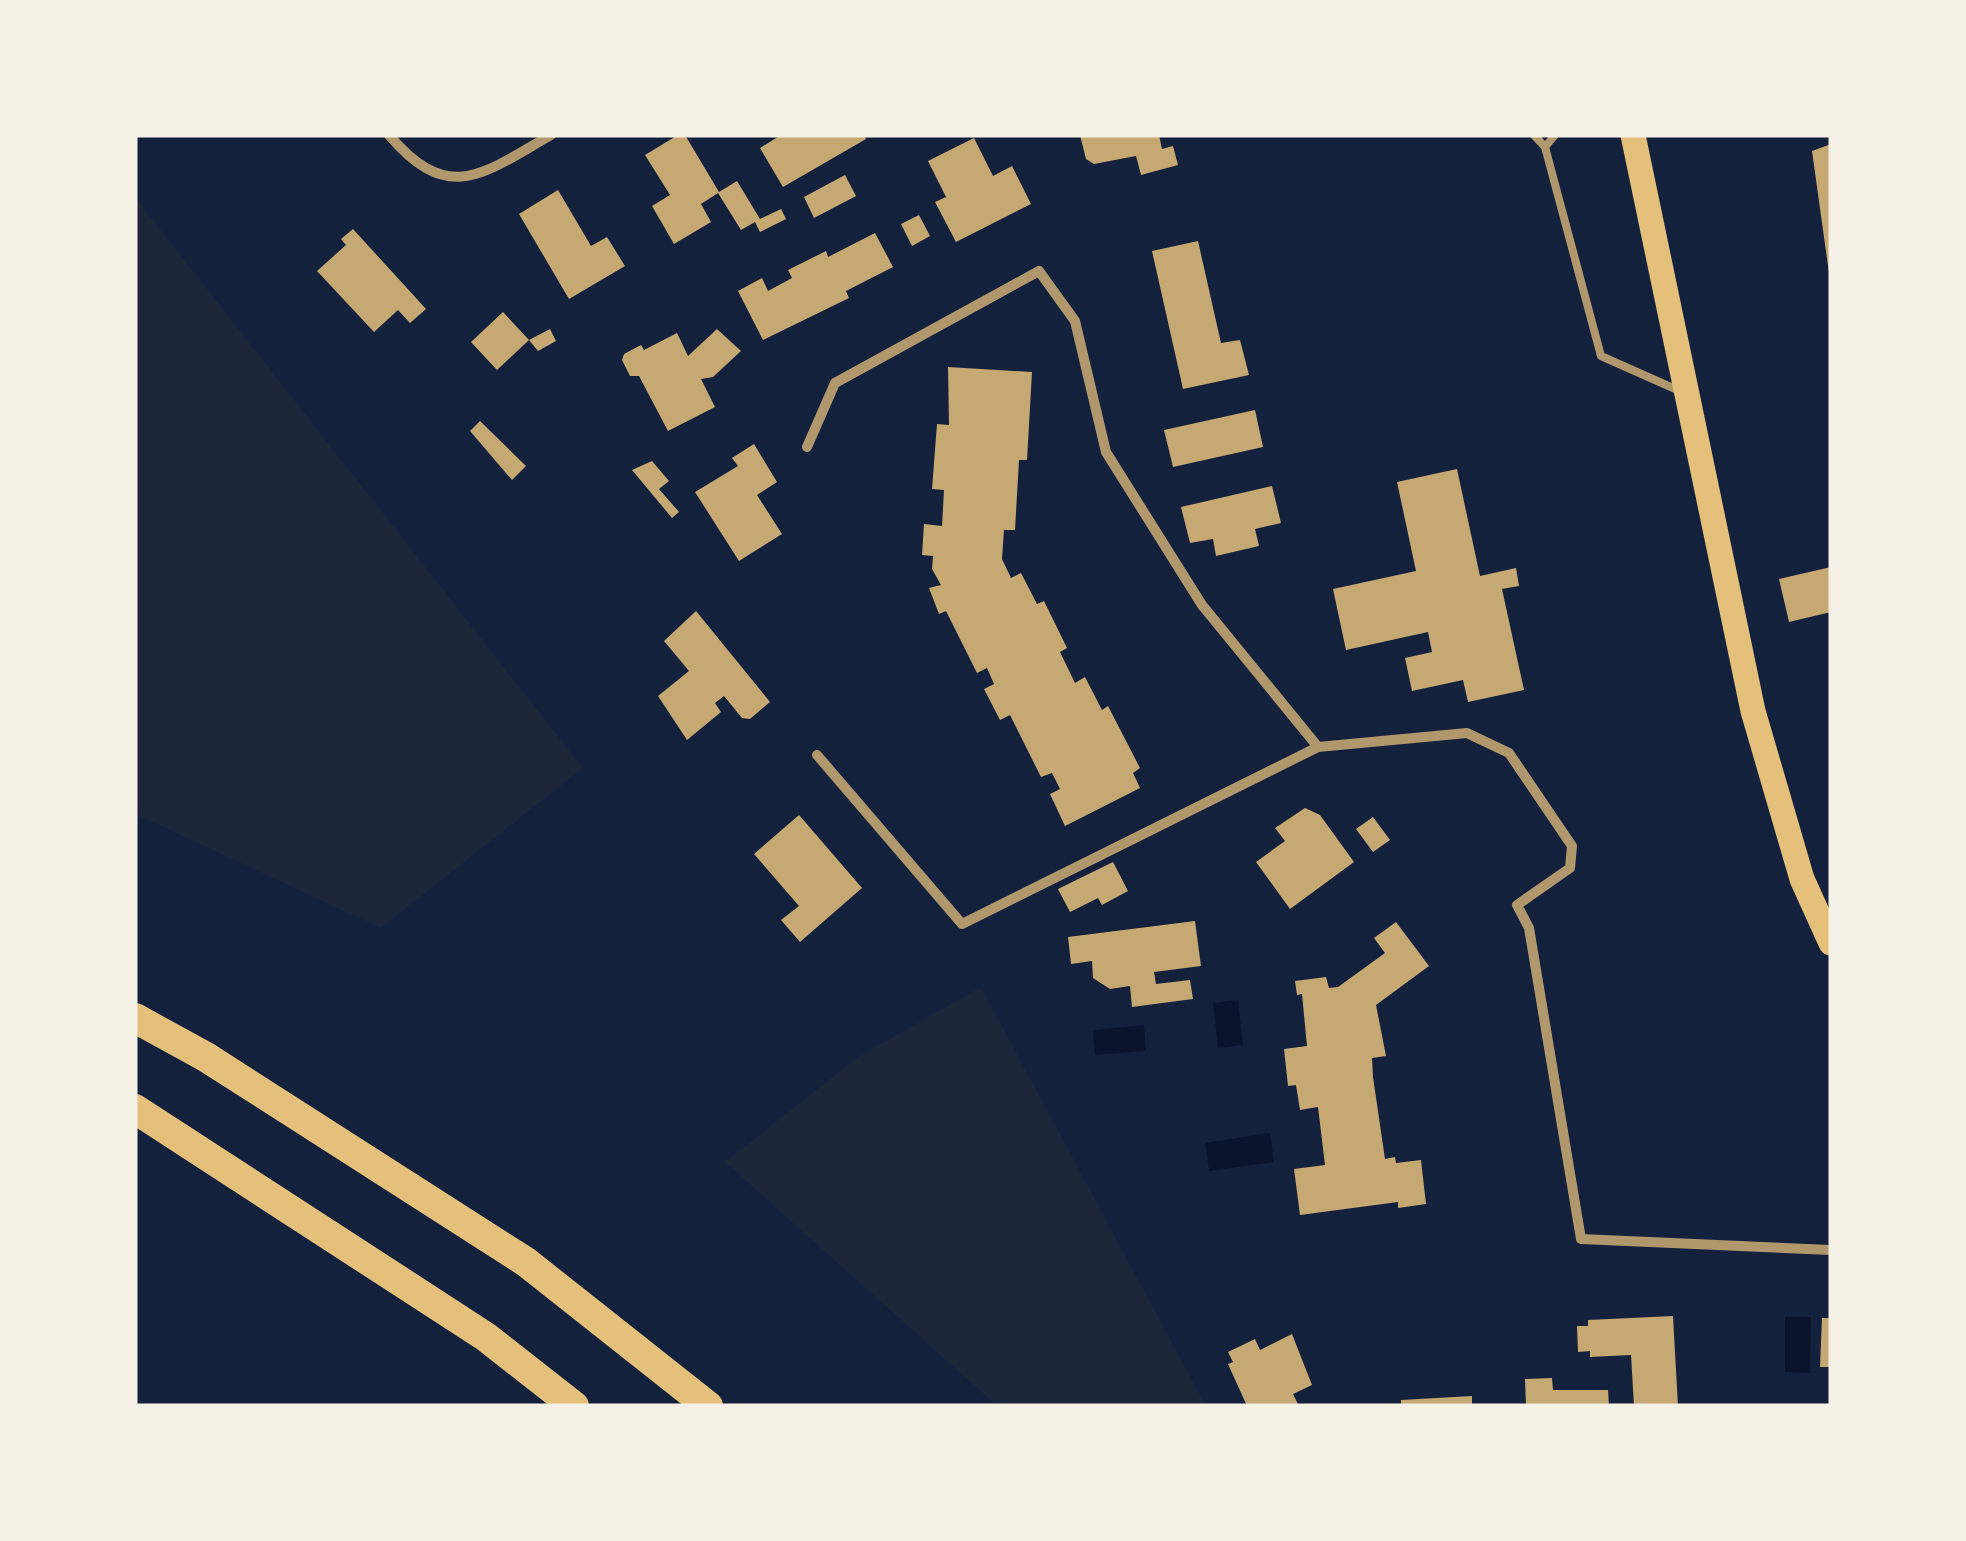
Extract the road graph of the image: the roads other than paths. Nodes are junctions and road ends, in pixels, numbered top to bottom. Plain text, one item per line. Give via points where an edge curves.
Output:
1 (389, 135) edge
2 (551, 135) edge
3 (1534, 135) edge
4 (1555, 135) edge
5 (1634, 135) edge
6 (1546, 147) junction
7 (1688, 395) junction
8 (806, 448) dead end
9 (1318, 747) junction
10 (818, 755) dead end
11 (1831, 942) edge
12 (135, 1018) edge
13 (135, 1109) edge
14 (1831, 1250) edge
15 (574, 1406) edge
16 (708, 1406) edge

1 - 2 street via 442,178 481,175
3 - 6 lane
4 - 6 lane
5 - 7 main road
6 - 7 lane via 1601,356
7 - 11 main road via 1753,711 1802,878
8 - 9 street via 835,383 1039,271 1076,320 1106,452 1202,605
9 - 10 street via 962,924
9 - 14 street via 1467,733 1509,753 1572,846 1570,868 1517,905 1529,928 1581,1238
12 - 16 highway via 526,1262
13 - 15 highway via 486,1337

